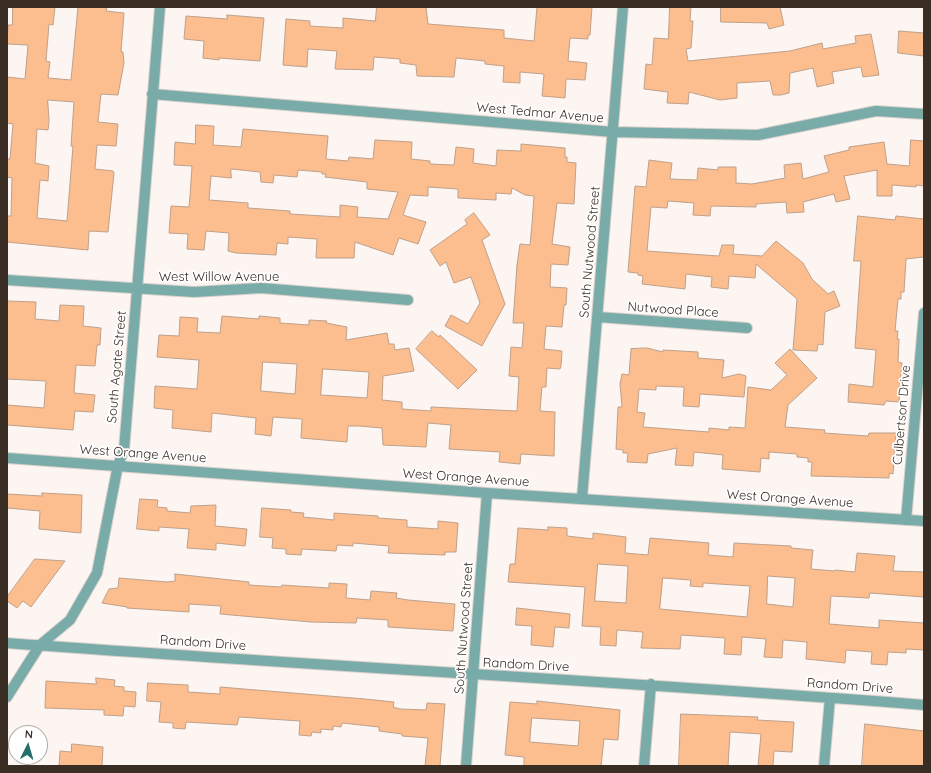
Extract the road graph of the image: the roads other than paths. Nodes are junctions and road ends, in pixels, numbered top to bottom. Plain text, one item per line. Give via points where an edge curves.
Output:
1 (160, 7) edge
2 (623, 7) edge
3 (152, 94) junction
4 (924, 114) edge
5 (613, 132) junction
6 (7, 280) edge
7 (137, 288) junction
8 (408, 300) dead end
9 (924, 313) edge
10 (598, 317) junction
11 (747, 328) dead end
12 (7, 458) edge
13 (118, 465) junction
14 (487, 493) junction
15 (582, 498) junction
16 (906, 520) junction
17 (924, 521) edge
18 (7, 643) edge
19 (40, 645) junction
20 (474, 675) junction
21 (651, 684) junction
22 (7, 696) edge
23 (830, 698) junction
24 (924, 705) edge
25 (466, 766) edge
26 (644, 766) edge
27 (824, 766) edge

1 - 3 street, South Agate Street
2 - 5 street, South Nutwood Street
3 - 5 street, West Tedmar Avenue
3 - 7 street, South Agate Street
4 - 5 street, West Tedmar Avenue via 876,111 758,135
5 - 10 street, South Nutwood Street
6 - 7 street, West Willow Avenue
7 - 8 street, West Willow Avenue via 194,292 261,288
7 - 13 street, South Agate Street via 124,450
9 - 16 street, Culbertson Drive
10 - 11 street, Nutwood Place
10 - 15 street, South Nutwood Street
12 - 13 street, West Orange Avenue
13 - 14 street, West Orange Avenue
13 - 19 street, South Agate Street via 97,573 70,620
14 - 15 street, West Orange Avenue
14 - 20 street, South Nutwood Street
15 - 16 street, West Orange Avenue
16 - 17 street, West Orange Avenue
18 - 19 street, Random Drive
19 - 20 street, Random Drive
19 - 22 street, South Agate Street
20 - 21 street, Random Drive
20 - 25 street, South Nutwood Street
21 - 23 street, Random Drive
21 - 26 street
23 - 24 street, Random Drive
23 - 27 street

